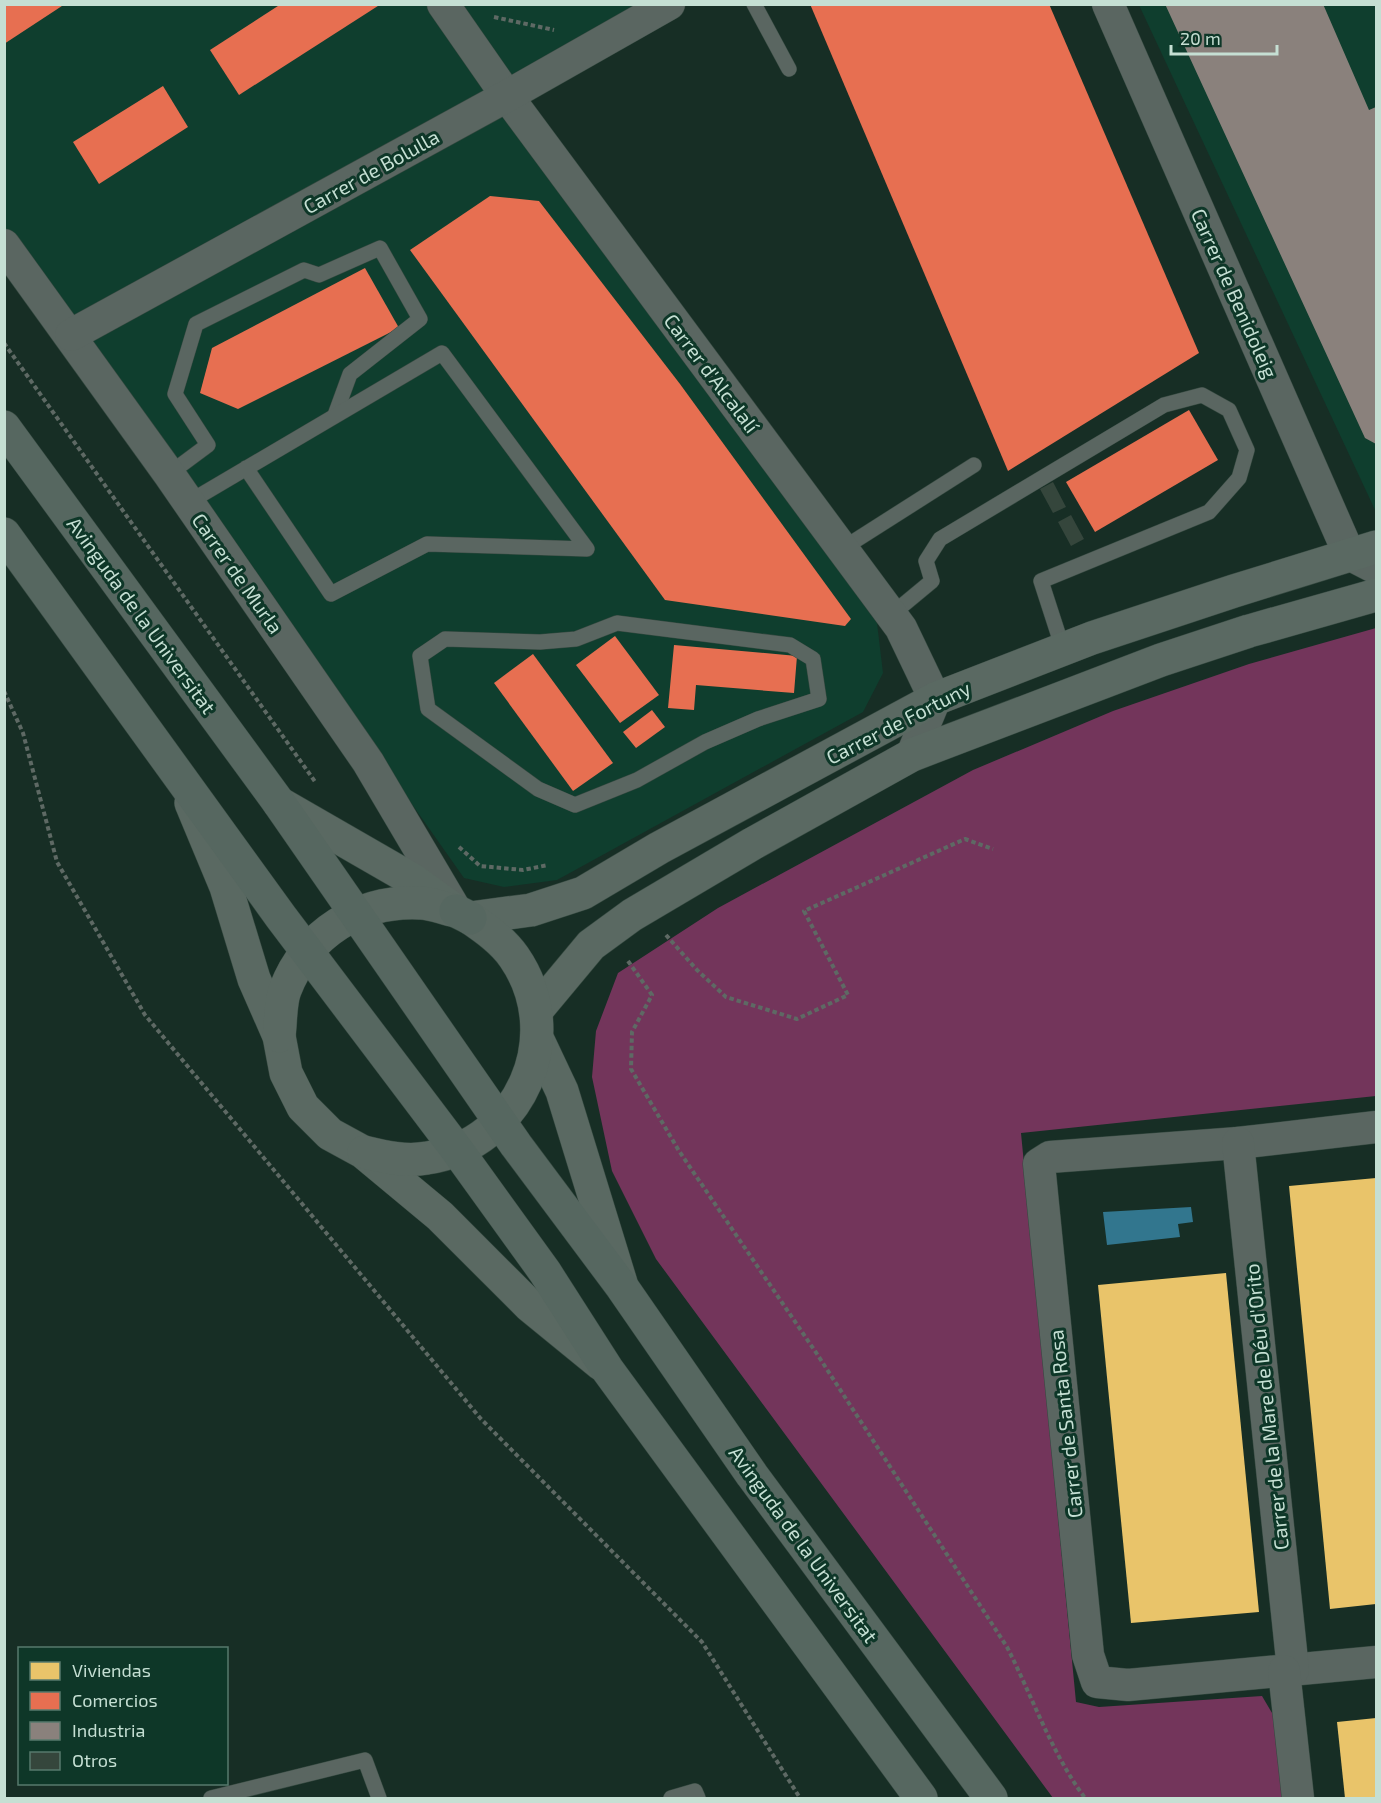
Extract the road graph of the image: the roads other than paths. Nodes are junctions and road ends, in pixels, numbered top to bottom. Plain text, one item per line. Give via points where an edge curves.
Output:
1 (443, 4) edge
2 (669, 4) edge
3 (754, 4) edge
4 (1108, 4) edge
5 (789, 69) dead end
6 (507, 96) junction
7 (4, 245) edge
8 (71, 335) junction
9 (335, 415) junction
10 (4, 427) edge
11 (974, 465) dead end
12 (246, 468) junction
13 (169, 474) junction
14 (189, 502) junction
15 (4, 534) edge
16 (842, 549) junction
17 (1367, 556) edge
18 (1377, 595) edge
19 (891, 615) junction
20 (1062, 649) junction
21 (935, 699) junction
22 (428, 709) joint
23 (912, 755) junction
24 (178, 774) junction
25 (279, 803) junction
26 (354, 914) junction
27 (463, 915) junction
28 (306, 951) junction
29 (536, 1025) junction
30 (279, 1035) junction
31 (499, 1122) junction
32 (1377, 1127) edge
33 (1238, 1143) junction
34 (457, 1150) junction
35 (363, 1152) junction
36 (622, 1287) junction
37 (607, 1369) junction
38 (1377, 1662) edge
39 (1289, 1671) junction
40 (211, 1798) edge
41 (379, 1798) edge
42 (671, 1798) edge
43 (698, 1798) edge
44 (921, 1798) edge
45 (991, 1798) edge
46 (1298, 1798) edge

1 - 6 street, Carrer d'Alcalalí
2 - 6 street, Carrer de Bolulla
3 - 5 lane
4 - 17 street, Carrer de Benidoleig
6 - 8 street, Carrer de Bolulla
6 - 16 street, Carrer d'Alcalalí
7 - 8 street, Carrer de Murla
8 - 13 street, Carrer de Murla
9 - 12 lane
9 - 12 lane via 442,353 587,549 427,544 331,594
9 - 13 lane via 350,374 420,319 380,248 319,275 304,270 196,324 176,394 208,445
10 - 25 main road, Avinguda de la Universitat
11 - 16 lane
12 - 14 lane
13 - 14 street, Carrer de Murla
14 - 27 street, Carrer de Murla via 368,762
15 - 24 main road, Avinguda de la Universitat
16 - 19 street, Carrer d'Alcalalí
17 - 20 street, Carrer de Fortuny via 1201,601
18 - 23 street, Carrer de Fortuny via 1161,660
19 - 20 lane via 932,581 926,561 940,539 1164,405 1202,395 1229,410 1247,450 1239,478 1209,512 1041,580
19 - 21 street, Carrer d'Alcalalí
20 - 21 street, Carrer de Fortuny
21 - 23 street
21 - 27 street, Carrer de Fortuny via 583,893 531,910
22 - 22 lane via 538,789 575,805 637,780 705,742 819,699 813,659 789,645 617,624 576,639 445,639 420,656
23 - 29 street, Carrer de Fortuny via 632,915 591,945
24 - 28 main road, Avinguda de la Universitat
24 - 30 street, Avinguda de la Universitat via 226,887 254,979
25 - 26 main road, Avinguda de la Universitat
25 - 27 street, Avinguda de la Universitat via 411,879
26 - 27 street, Avinguda de la Universitat via 387,904 422,903
26 - 28 street, Avinguda de la Universitat via 328,930
26 - 31 main road, Avinguda de la Universitat
27 - 29 street, Avinguda de la Universitat via 494,935 514,957 528,983
28 - 30 street, Avinguda de la Universitat via 285,991
28 - 34 main road, Avinguda de la Universitat
29 - 31 street, Avinguda de la Universitat via 532,1069 519,1097
29 - 36 street, Avinguda de la Universitat via 562,1091
30 - 35 street, Avinguda de la Universitat via 286,1073 303,1107 330,1134
31 - 34 street, Avinguda de la Universitat
31 - 36 main road, Avinguda de la Universitat
32 - 33 street
33 - 39 street, Carrer de la Mare de Déu d'Orito
33 - 39 street, Carrer de Santa Rosa via 1050,1157 1039,1164 1088,1655 1097,1682 1128,1685
34 - 35 street, Avinguda de la Universitat via 416,1159
34 - 37 main road, Avinguda de la Universitat via 545,1272
35 - 37 street, Avinguda de la Universitat via 440,1216 530,1306
36 - 45 main road, Avinguda de la Universitat via 759,1485
37 - 44 main road, Avinguda de la Universitat
38 - 39 street
39 - 46 street, Carrer de la Mare de Déu d'Orito
40 - 41 lane via 365,1760
42 - 43 lane via 695,1791

